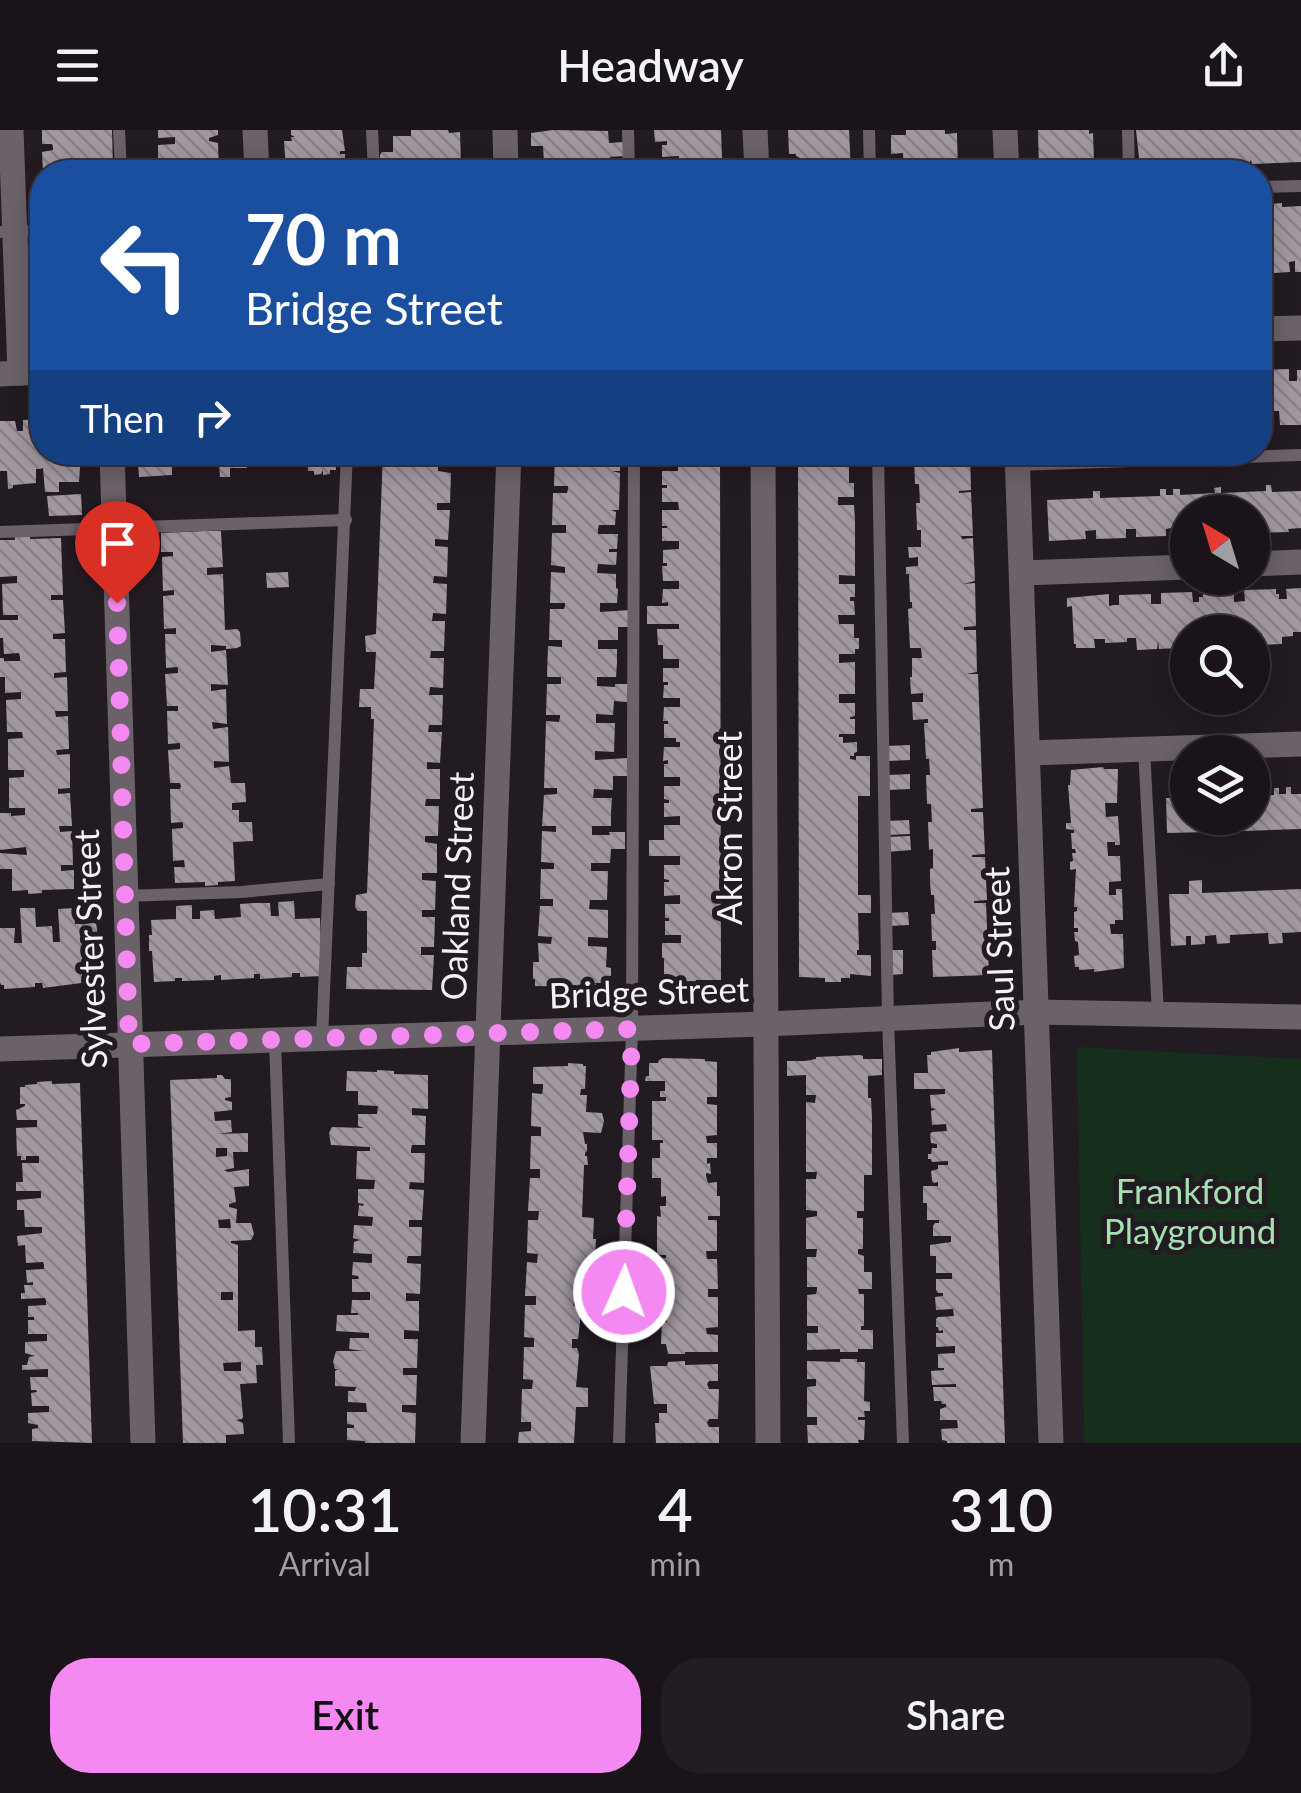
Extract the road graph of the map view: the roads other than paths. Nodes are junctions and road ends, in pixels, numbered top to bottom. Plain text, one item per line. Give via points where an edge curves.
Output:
1 (11, 130) edge
2 (119, 130) edge
3 (255, 130) edge
4 (372, 130) edge
5 (505, 130) edge
6 (628, 130) edge
7 (755, 130) edge
8 (868, 130) edge
9 (1005, 130) edge
10 (1128, 130) edge
11 (120, 160) edge
12 (256, 160) edge
13 (373, 160) edge
14 (506, 160) edge
15 (629, 160) edge
16 (756, 160) edge
17 (869, 160) edge
18 (1006, 160) edge
19 (1129, 160) edge
20 (1301, 186) edge
21 (1272, 187) edge
22 (7, 232) edge
23 (1301, 328) edge
24 (1272, 329) edge
25 (21, 373) edge
26 (1272, 455) edge
27 (1301, 455) edge
28 (112, 465) edge
29 (347, 465) edge
30 (509, 465) edge
31 (634, 465) edge
32 (763, 465) edge
33 (878, 465) edge
34 (1017, 465) edge
35 (346, 520) junction
36 (114, 530) junction
37 (0, 532) edge
38 (1301, 562) edge
39 (1270, 563) edge
40 (1170, 567) edge
41 (1022, 573) junction
42 (1301, 744) edge
43 (1144, 749) junction
44 (1028, 753) junction
45 (329, 884) junction
46 (125, 896) junction
47 (1037, 1012) junction
48 (1158, 1014) junction
49 (1301, 1017) edge
50 (888, 1019) junction
51 (766, 1024) junction
52 (632, 1029) junction
53 (488, 1034) junction
54 (322, 1038) junction
55 (275, 1040) junction
56 (129, 1044) junction
57 (0, 1049) edge
58 (143, 1443) edge
59 (288, 1443) edge
60 (473, 1443) edge
61 (619, 1443) edge
62 (768, 1443) edge
63 (902, 1443) edge
64 (1052, 1443) edge

1 - 22 street
2 - 11 lane
3 - 12 street
4 - 13 lane
5 - 14 street
6 - 15 lane
7 - 16 street
8 - 17 lane
9 - 18 street
10 - 19 lane
20 - 21 lane
22 - 25 street
23 - 24 street
26 - 27 lane
28 - 36 street, Sylvester Street
29 - 35 lane
30 - 53 street, Oakland Street
31 - 52 lane
32 - 51 street, Akron Street
33 - 50 lane
34 - 41 street, Saul Street
35 - 36 lane
35 - 45 lane
36 - 37 lane
36 - 46 street, Sylvester Street
38 - 39 street
40 - 41 street
41 - 44 street, Saul Street
42 - 43 street
43 - 44 street
43 - 48 lane
44 - 47 street, Saul Street
45 - 46 lane
45 - 54 lane
46 - 56 street, Sylvester Street
47 - 48 street, Bridge Street
47 - 50 street, Bridge Street
47 - 64 street, Saul Street
48 - 49 street, Bridge Street
50 - 51 street, Bridge Street
50 - 63 lane
51 - 52 street, Bridge Street
51 - 62 street, Akron Street
52 - 53 street, Bridge Street
52 - 61 lane
53 - 54 street, Bridge Street
53 - 60 street, Oakland Street
54 - 55 street, Bridge Street
55 - 56 street, Bridge Street
55 - 59 lane
56 - 57 street, Bridge Street
56 - 58 street, Sylvester Street

